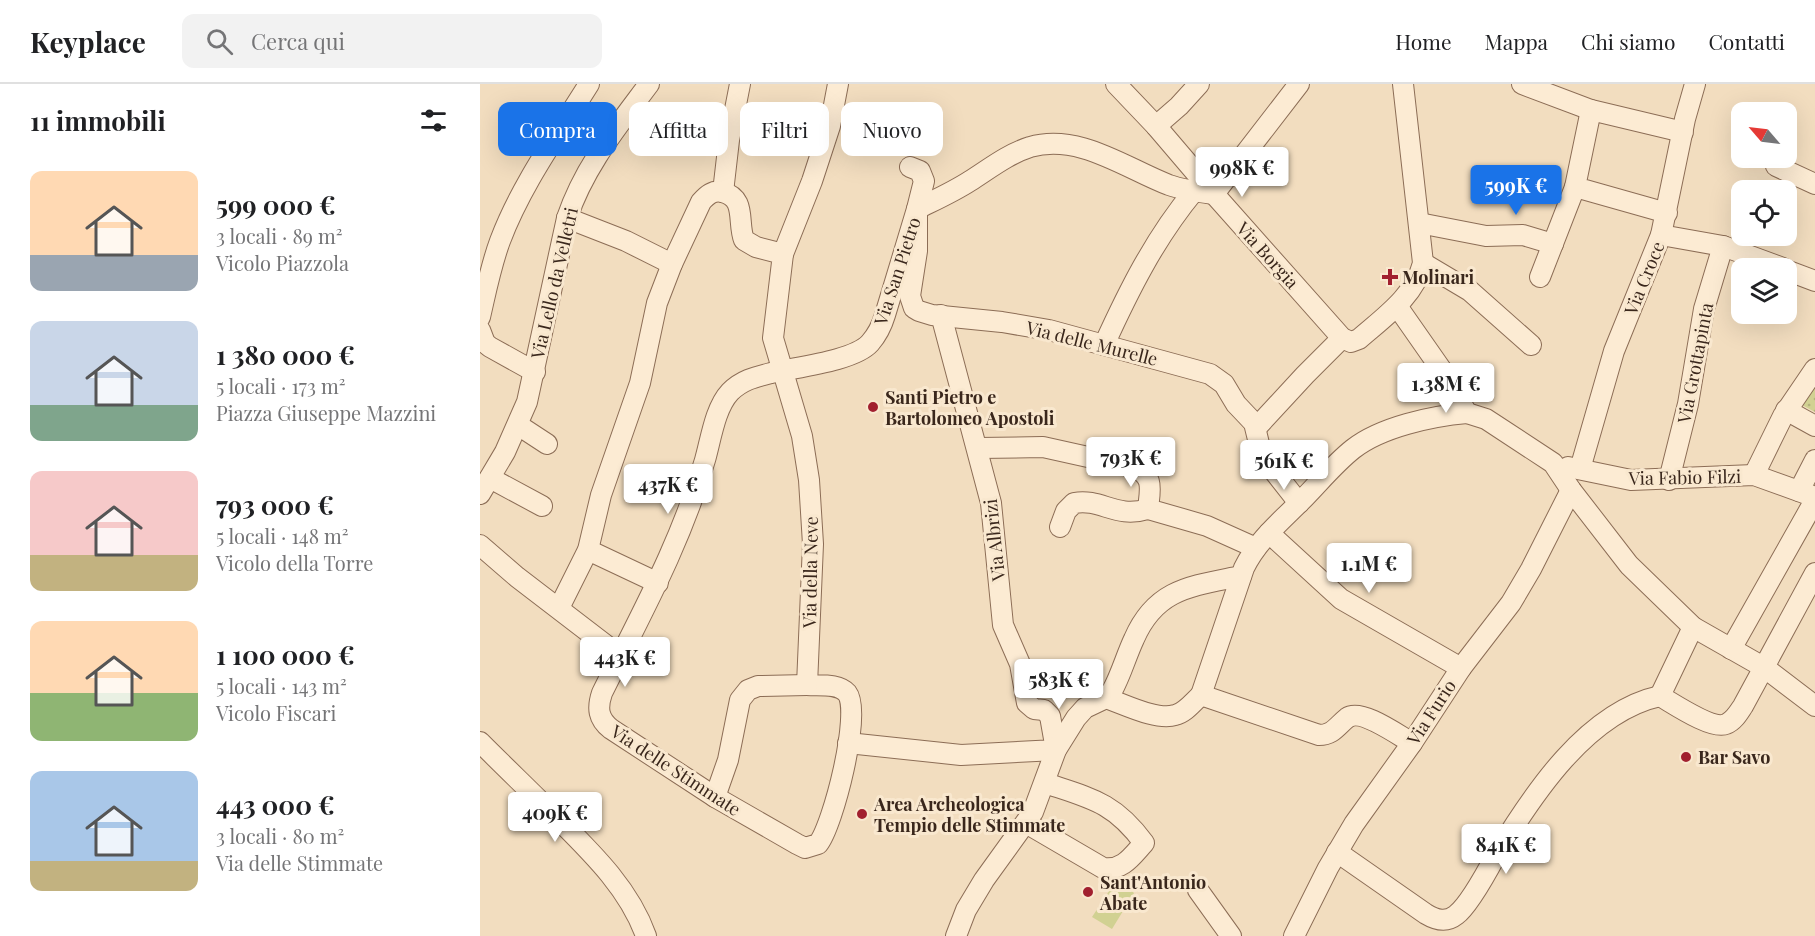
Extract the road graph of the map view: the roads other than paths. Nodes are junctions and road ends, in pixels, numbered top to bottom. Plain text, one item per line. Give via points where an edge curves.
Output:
1 (589, 84) edge
2 (649, 84) edge
3 (740, 84) edge
4 (838, 84) edge
5 (1116, 84) edge
6 (1200, 84) edge
7 (1299, 84) edge
8 (1403, 84) edge
9 (1522, 84) edge
10 (1695, 84) edge
11 (1591, 110) junction
12 (1156, 126) junction
13 (1683, 132) junction
14 (910, 167) dead end
15 (1780, 168) edge
16 (1815, 184) edge
17 (1575, 187) junction
18 (1194, 191) junction
19 (723, 192) junction
20 (1214, 194) junction
21 (917, 209) junction
22 (1667, 213) junction
23 (567, 218) junction
24 (1419, 223) junction
25 (1661, 235) junction
26 (1553, 244) junction
27 (1724, 246) junction
28 (783, 254) junction
29 (1756, 258) edge
30 (1423, 263) junction
31 (672, 264) junction
32 (1797, 274) edge
33 (1540, 277) dead end
34 (1815, 281) edge
35 (1397, 306) junction
36 (941, 315) junction
37 (480, 317) edge
38 (480, 330) edge
39 (1347, 340) junction
40 (1104, 345) junction
41 (1531, 345) dead end
42 (1815, 369) edge
43 (782, 370) junction
44 (535, 372) junction
45 (732, 390) joint
46 (1786, 410) junction
47 (1467, 413) junction
48 (518, 425) junction
49 (1815, 426) edge
50 (1256, 428) junction
51 (547, 444) dead end
52 (978, 448) junction
53 (1815, 460) edge
54 (1553, 463) junction
55 (1580, 469) junction
56 (1754, 475) junction
57 (1669, 480) junction
58 (485, 486) edge
59 (1571, 490) junction
60 (1810, 496) edge
61 (1299, 502) junction
62 (542, 506) dead end
63 (1149, 508) junction
64 (1060, 527) dead end
65 (1269, 532) junction
66 (480, 544) edge
67 (1256, 548) junction
68 (588, 550) junction
69 (1815, 573) edge
70 (1241, 576) junction
71 (658, 583) junction
72 (559, 608) junction
73 (1693, 627) junction
74 (1731, 649) junction
75 (620, 656) junction
76 (1461, 668) junction
77 (1765, 668) junction
78 (807, 685) junction
79 (1201, 695) junction
80 (1660, 696) junction
81 (1106, 698) junction
82 (1815, 706) edge
83 (480, 742) edge
84 (848, 743) junction
85 (1412, 743) junction
86 (1056, 750) junction
87 (1045, 783) junction
88 (715, 797) junction
89 (1026, 823) junction
90 (1337, 852) junction
91 (1198, 890) dead end
92 (646, 936) edge
93 (956, 936) edge
94 (1231, 936) edge
95 (1294, 936) edge

1 - 37 street via 509,219 493,262
2 - 23 street, Via Lello da Velletri via 586,172
3 - 19 street
4 - 28 street, Via della Neve via 830,126
5 - 12 street, Via Borgia
6 - 12 street
7 - 20 street
8 - 24 street
9 - 11 street
10 - 13 street, Via Croce
11 - 13 street
11 - 17 street
12 - 20 street, Via Borgia
13 - 22 street, Via Croce
14 - 21 street via 920,171 924,181
15 - 16 street
17 - 22 street
17 - 26 street
18 - 20 street, Via San Pietro
18 - 21 street, Via San Pietro via 1167,184 1089,149 1047,145 1015,153
18 - 40 street via 1151,250
19 - 28 street via 739,204 744,240
19 - 31 street via 711,193 701,202
20 - 39 street, Via Borgia
21 - 36 street, Via delle Murelle via 911,302 919,311
21 - 43 street, Via San Pietro via 883,323 870,344 846,356
22 - 25 street, Via Croce
23 - 31 street
23 - 44 street, Via Lello da Velletri
24 - 26 street via 1486,236 1523,235
24 - 30 street
25 - 27 street
25 - 55 street, Via Croce via 1614,351
26 - 33 street
27 - 29 street
27 - 57 street, Via Grottapinta via 1704,309 1688,404
28 - 43 street, Via della Neve via 773,332
30 - 35 street
30 - 41 street via 1479,298
31 - 68 street via 657,303 644,369 598,506
32 - 34 street
35 - 39 street via 1359,339
35 - 47 street
36 - 40 street, Via delle Murelle via 1026,326
36 - 52 street, Via Albrizi
38 - 44 street via 490,347
39 - 50 street via 1305,375
40 - 50 street, Via delle Murelle via 1210,374 1228,387
42 - 46 street
43 - 45 street, Via San Pietro via 748,379
43 - 78 street, Via della Neve via 802,436 809,480 813,544
44 - 48 street, Via Lello da Velletri
45 - 71 street, Via delle Stimmate via 721,408 687,518
46 - 49 street
46 - 56 street
47 - 54 street via 1486,419
47 - 61 street via 1443,416 1368,439
48 - 51 street
48 - 58 street, Via Lello da Velletri
50 - 61 street, Via delle Murelle via 1262,456
52 - 63 street via 1043,447 1133,467 1146,474 1149,481
52 - 86 street, Via Albrizi via 992,510 1003,624 1020,664 1027,703 1050,716
53 - 60 street
54 - 55 street, Via Fabio Filzi
54 - 59 street
55 - 57 street, Via Fabio Filzi via 1631,480
56 - 57 street, Via Fabio Filzi
56 - 60 street, Via Fabio Filzi
58 - 62 street
59 - 73 street via 1629,565
59 - 76 street, Via Furio via 1515,596
60 - 74 street
61 - 65 street
63 - 64 street via 1133,513 1088,502 1074,503
63 - 67 street via 1207,526
65 - 67 street
65 - 76 street via 1341,599
66 - 72 street
67 - 70 street
68 - 71 street
68 - 72 street
69 - 77 street
70 - 79 street
70 - 81 street via 1187,587 1156,605 1138,628 1116,684
71 - 75 street, Via delle Stimmate
72 - 75 street
73 - 74 street
73 - 80 street
74 - 77 street
75 - 88 street, Via delle Stimmate via 598,705 602,720
76 - 85 street, Via Furio
77 - 80 street via 1739,712 1726,724 1711,723
77 - 82 street
78 - 84 street via 837,687 848,694 852,708
78 - 88 street via 758,686 744,694
79 - 81 street via 1180,713 1166,717
79 - 85 street via 1319,735 1330,733 1348,717 1359,715
80 - 90 street via 1622,709 1575,747 1544,784 1463,908 1453,917 1438,920 1426,914
81 - 86 street via 1081,712
83 - 92 street via 615,881
84 - 86 street via 961,755
84 - 88 street, Via delle Stimmate via 841,782 822,839 811,847 790,841
85 - 90 street, Via Furio
86 - 87 street
87 - 89 street
87 - 89 street via 1107,806 1130,824 1144,843 1122,866 1103,868
89 - 93 street via 984,880
90 - 95 street, Via Furio
91 - 94 street

